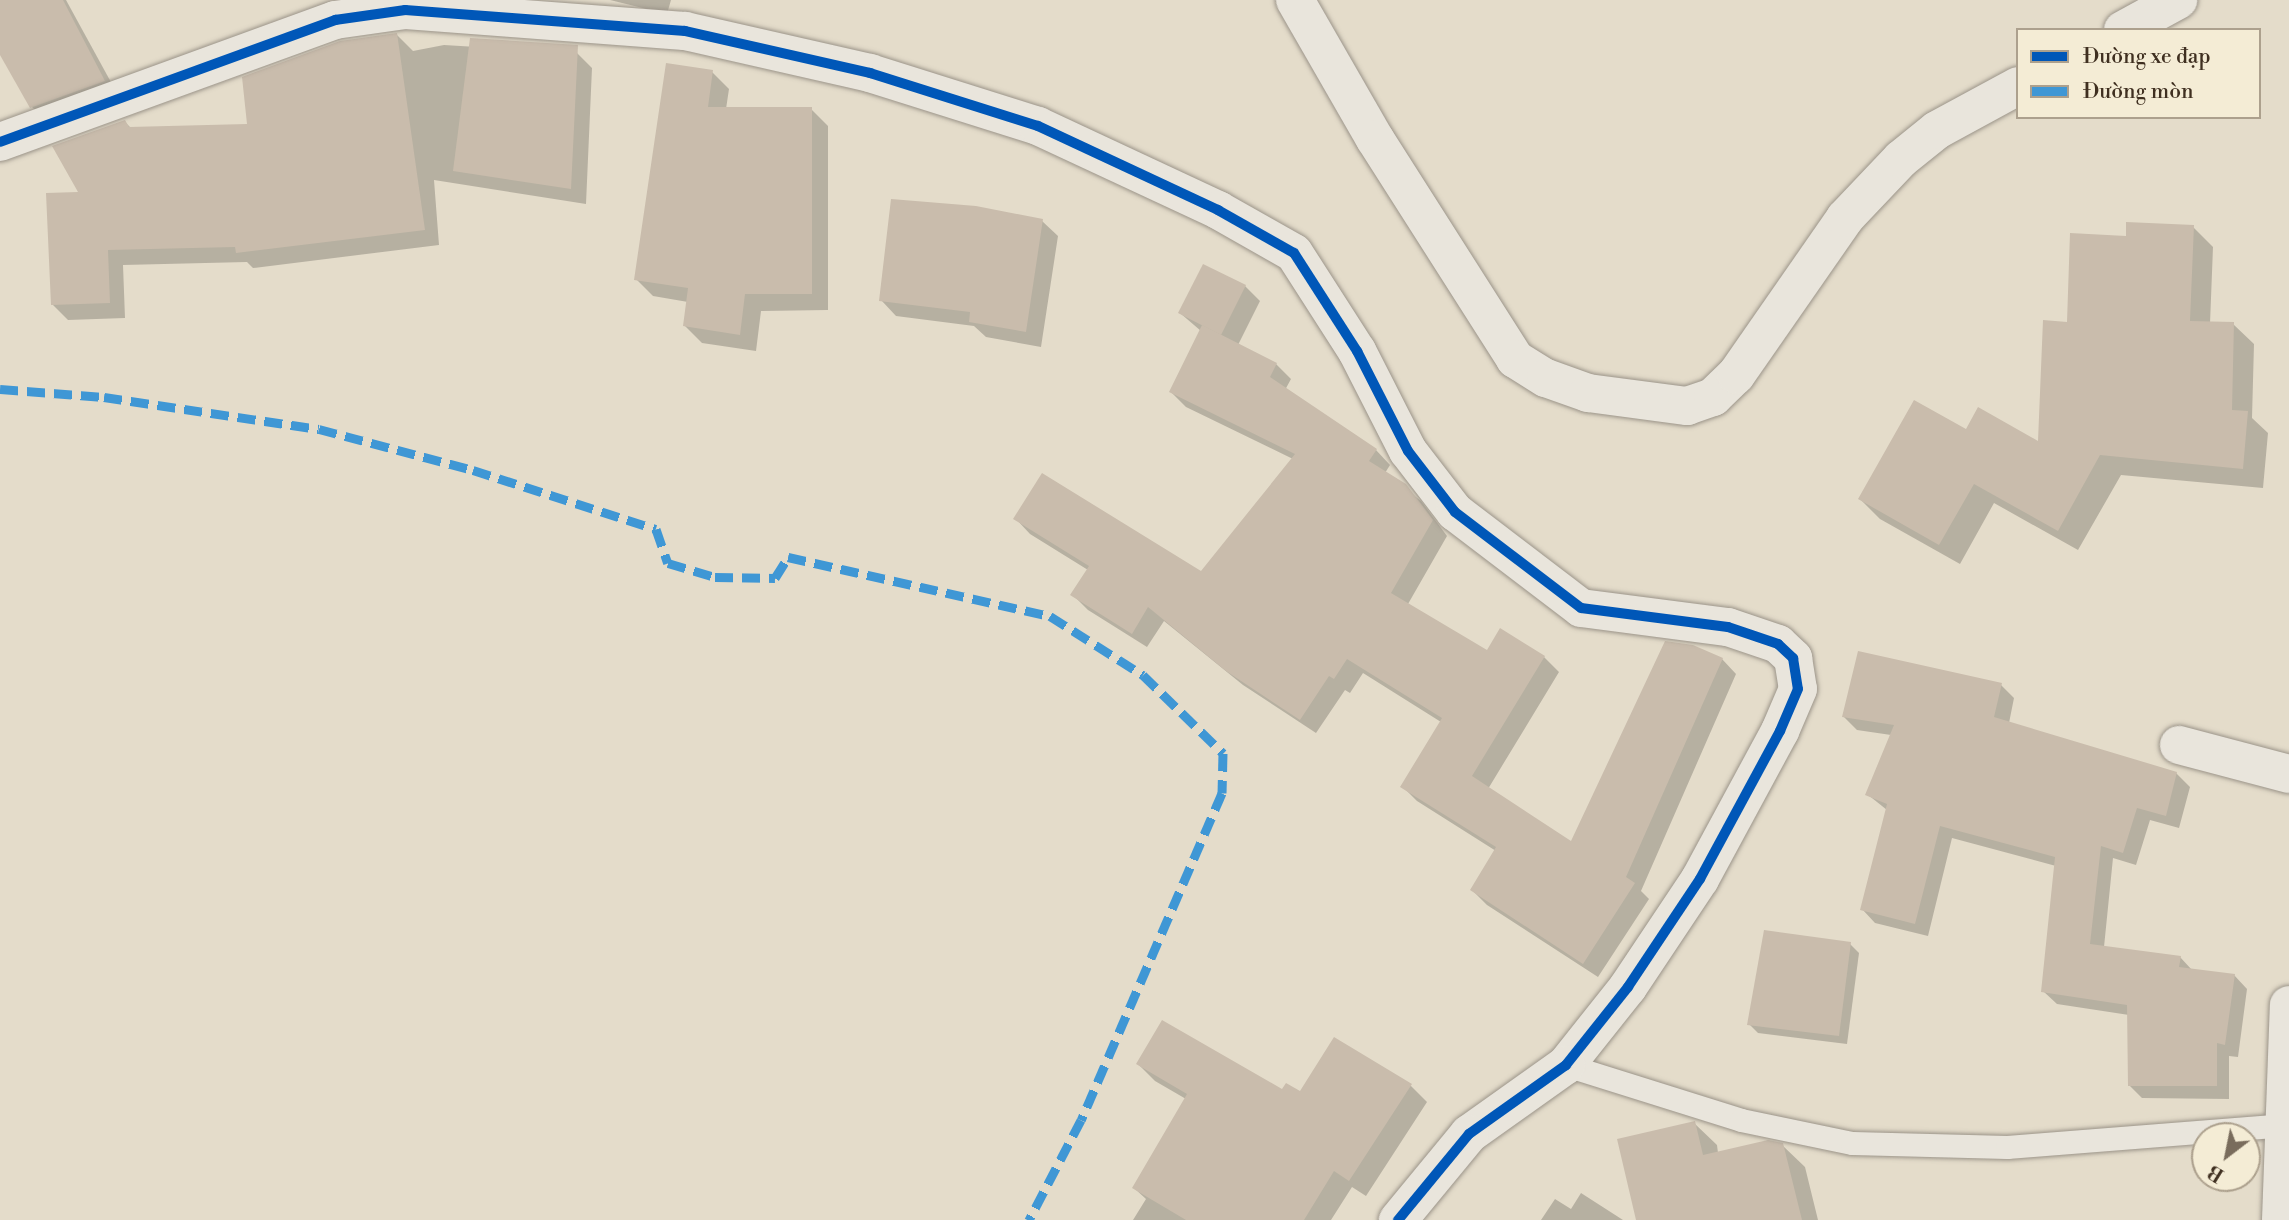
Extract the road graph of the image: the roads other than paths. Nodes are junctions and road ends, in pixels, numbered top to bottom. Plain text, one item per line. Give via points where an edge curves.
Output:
1 (1295, 0) edge
2 (2178, 0) edge
3 (691, 16) edge
4 (2127, 28) edge
5 (2016, 87) edge
6 (0, 142) edge
7 (2179, 745) dead end
8 (2289, 774) edge
9 (2289, 1005) edge
10 (1566, 1065) junction
11 (2286, 1125) edge
12 (1398, 1220) edge
13 (2281, 1220) edge

1 - 5 street via 1375,139 1515,359 1546,378 1588,393 1687,406 1713,397 1736,375 1845,218 1901,159 1937,130
2 - 4 street
3 - 6 street via 405,10 335,20
3 - 10 street via 1038,126 1218,210 1294,253 1357,351 1408,452 1455,512 1581,608 1728,627 1778,644 1793,658 1798,689 1780,732 1700,878 1628,987
7 - 8 street
9 - 11 street
10 - 11 lane via 1741,1120 1852,1143 2007,1147
10 - 12 street via 1469,1134
11 - 13 street

